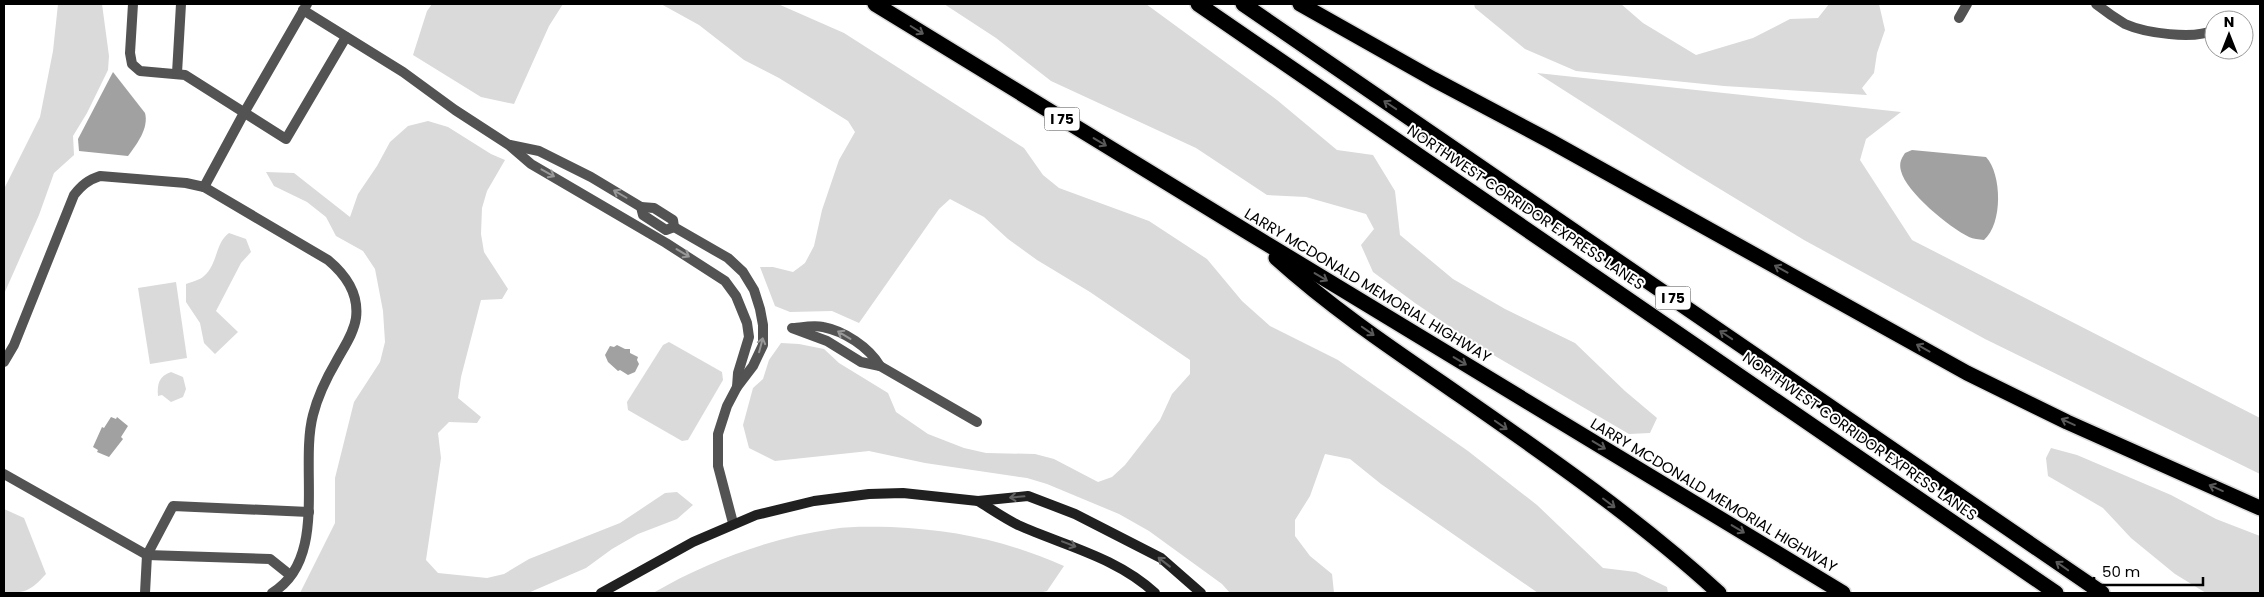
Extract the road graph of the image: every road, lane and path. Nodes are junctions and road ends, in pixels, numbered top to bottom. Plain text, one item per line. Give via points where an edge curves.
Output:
1 (133, 4) edge
2 (180, 4) edge
3 (876, 4) edge
4 (1198, 4) edge
5 (1243, 4) edge
6 (1300, 4) edge
7 (1967, 4) edge
8 (2096, 4) edge
9 (305, 7) edge
10 (1959, 18) dead end
11 (2204, 32) edge
12 (346, 37) junction
13 (177, 73) junction
14 (244, 113) junction
15 (509, 145) junction
16 (204, 188) junction
17 (1249, 234) junction
18 (4, 362) edge
19 (880, 366) junction
20 (737, 387) junction
21 (977, 422) dead end
22 (4, 474) edge
23 (978, 501) junction
24 (2260, 508) edge
25 (309, 512) junction
26 (733, 523) junction
27 (147, 555) junction
28 (290, 575) junction
29 (145, 593) edge
30 (272, 593) edge
31 (601, 593) edge
32 (1155, 593) edge
33 (1201, 593) edge
34 (1719, 593) edge
35 (1843, 593) edge
36 (2056, 593) edge
37 (2102, 593) edge

1 - 13 street via 132,64 140,71
2 - 13 street
3 -> 17 highway, LARRY MCDONALD MEMORIAL HIGHWAY / I 75
4 - 36 highway, NORTHWEST CORRIDOR EXPRESS LANES
37 -> 5 highway, I 75
24 -> 6 highway via 2067,422 1967,373
7 - 10 street
8 - 11 street via 2127,25 2192,34
9 - 12 street
9 - 14 street
12 - 14 street via 286,139
12 - 15 street
13 - 14 street
14 - 16 street
15 -> 20 street via 530,164 725,281 736,296 749,337
20 -> 15 street via 763,346 763,325 754,290 743,272 728,258 674,227 666,230 656,224 643,215 641,206 591,177 539,151
16 - 18 street via 186,183 100,176 81,186 74,195 14,345
16 - 25 street via 328,260 346,278 352,290 356,318 352,333 325,382 313,415
17 -> 34 highway via 1349,318 1598,495
17 -> 35 highway, LARRY MCDONALD MEMORIAL HIGHWAY / I 75
19 -> 19 street via 875,358 841,332 821,326 792,328 827,341 861,362
19 - 21 street
20 - 26 street via 722,420 717,449 718,466
22 - 27 street
23 - 26 street via 912,494 870,494 791,505
23 -> 32 street via 1017,524 1117,565
33 -> 23 street via 1160,558 1075,514 1028,496
25 - 27 street via 173,506
25 - 28 street via 302,554
26 - 31 street
27 - 28 street via 270,559
27 - 29 street
28 - 30 street

